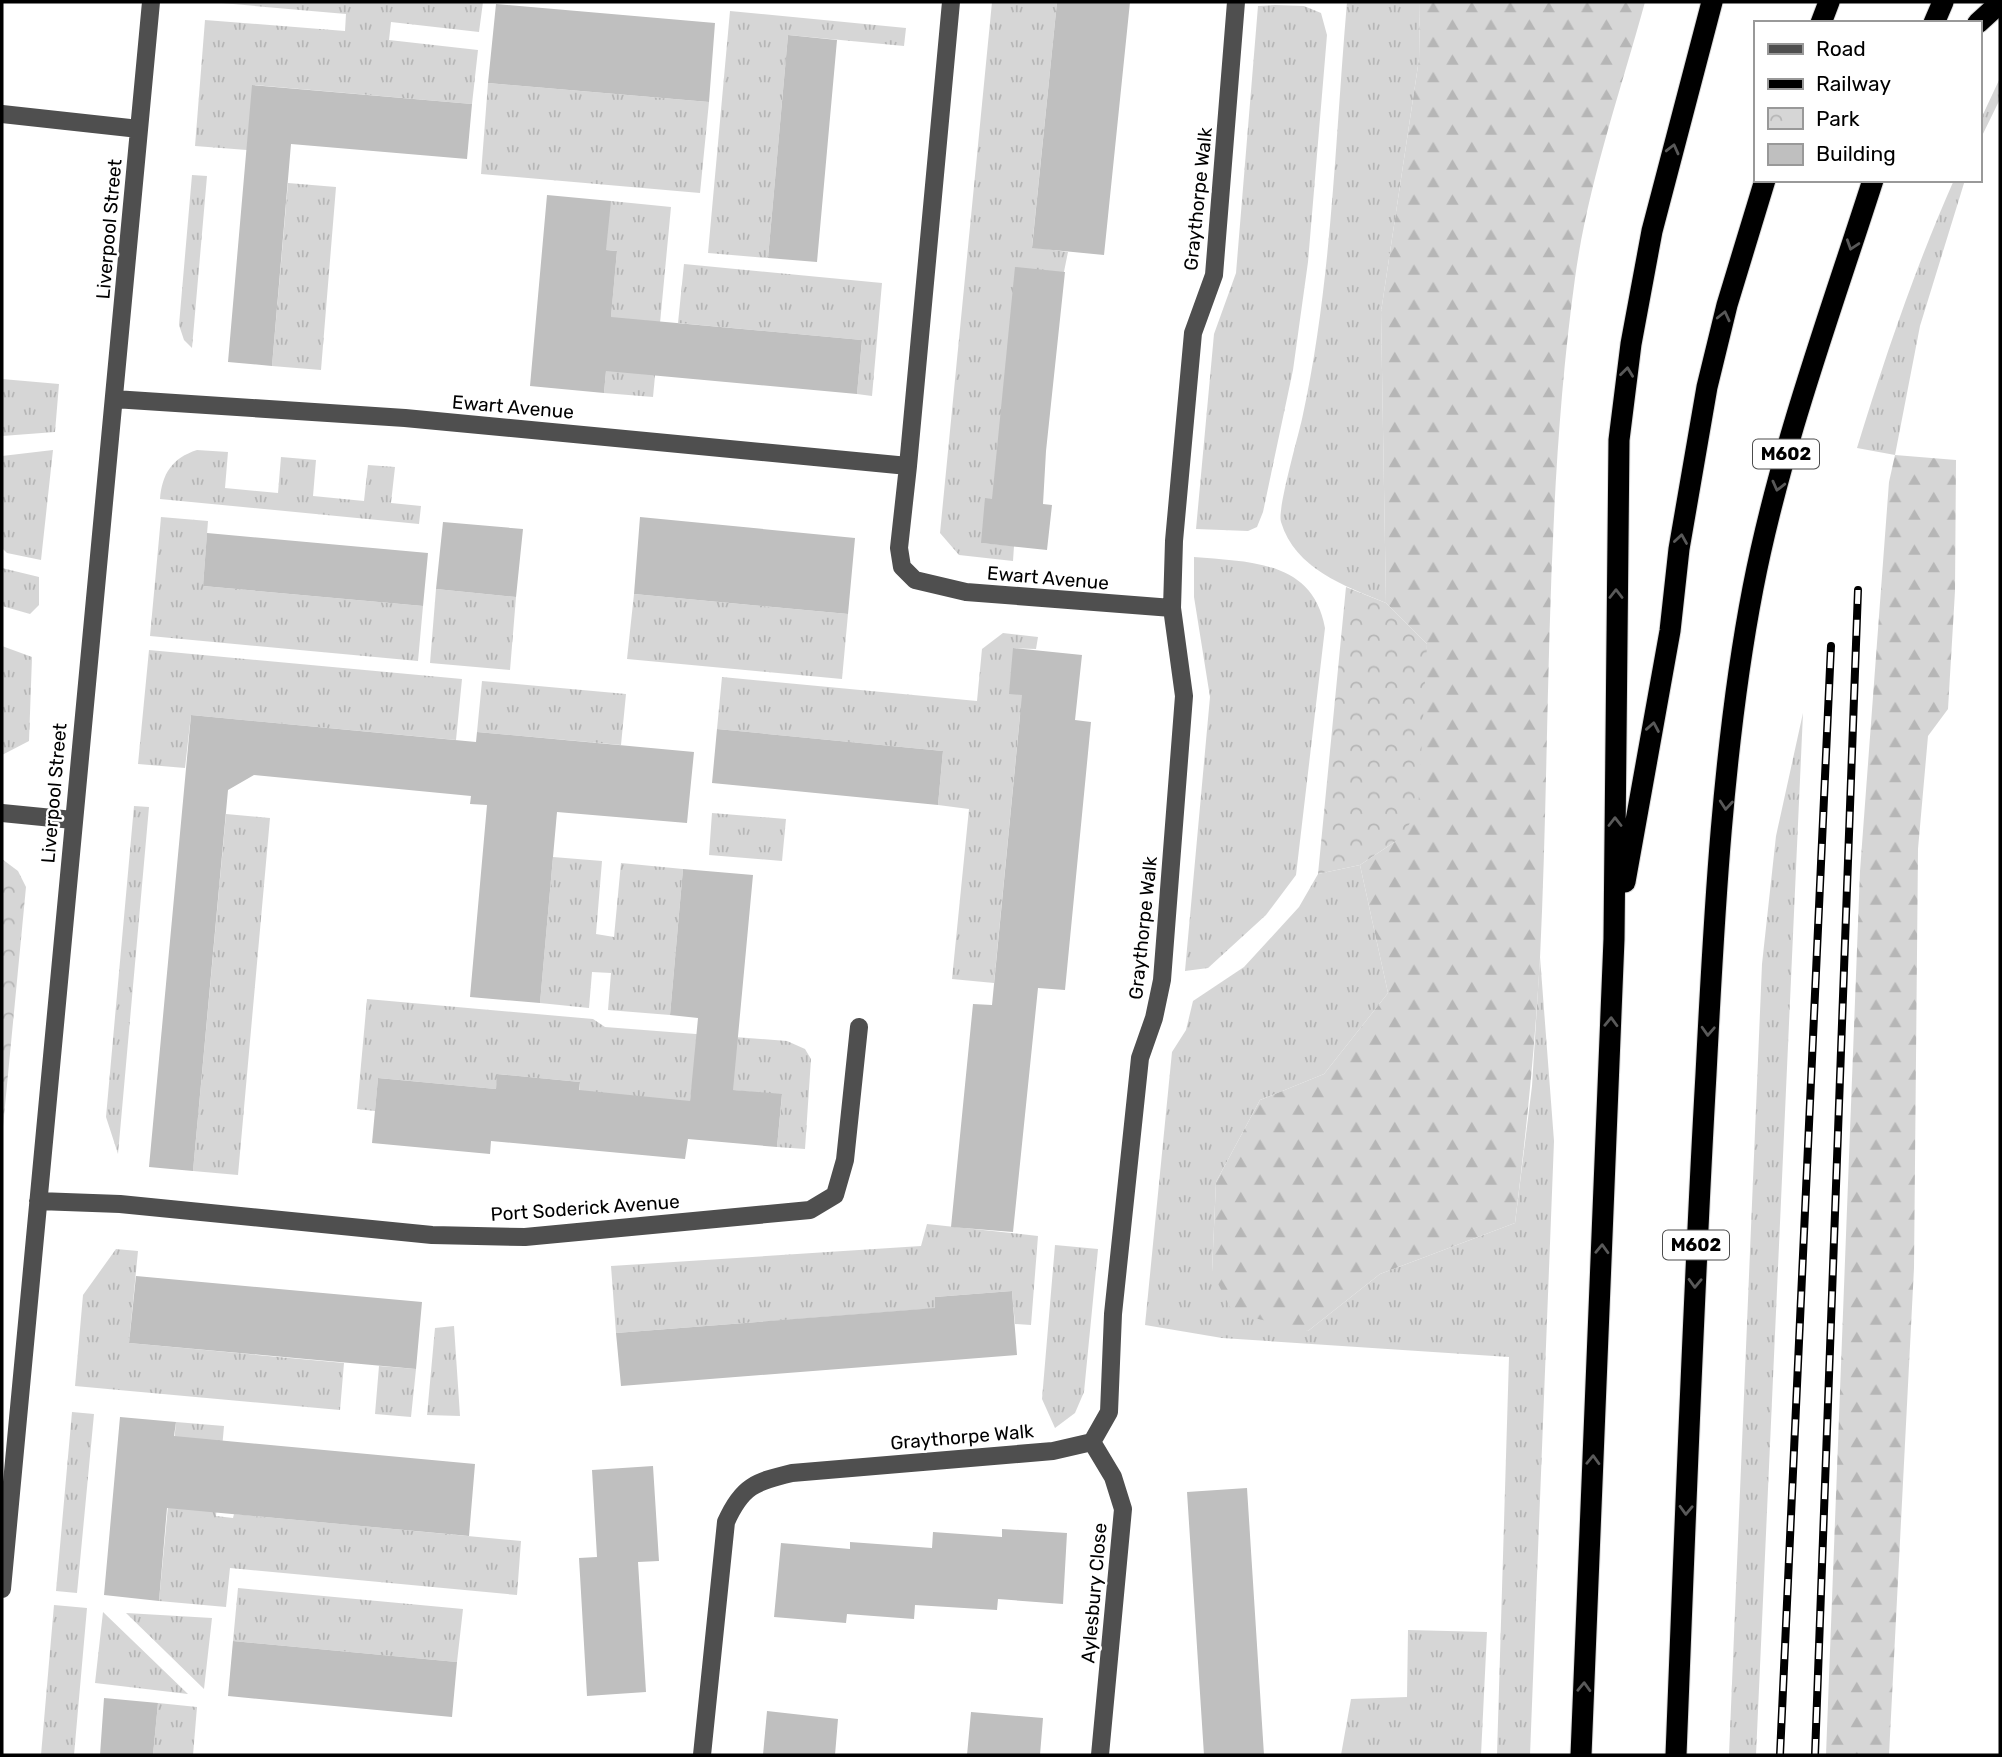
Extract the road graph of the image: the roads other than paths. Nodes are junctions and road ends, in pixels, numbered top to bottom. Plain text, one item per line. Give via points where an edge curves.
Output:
1 (151, 2) edge
2 (951, 2) edge
3 (1236, 2) edge
4 (1712, 2) edge
5 (1829, 2) edge
6 (1943, 2) edge
7 (2000, 3) edge
8 (1822, 21) edge
9 (1935, 21) edge
10 (1980, 21) edge
11 (2, 114) edge
12 (139, 129) junction
13 (1764, 182) edge
14 (1872, 182) edge
15 (114, 399) junction
16 (908, 466) junction
17 (1172, 608) junction
18 (2, 814) edge
19 (73, 820) junction
20 (1615, 939) junction
21 (859, 1027) dead end
22 (37, 1201) junction
23 (1092, 1442) junction
24 (2, 1588) edge
25 (702, 1755) edge
26 (1100, 1755) edge
27 (1581, 1755) edge
28 (1676, 1755) edge

1 - 12 street, Liverpool Street
2 - 16 street, Ewart Avenue
3 - 17 street, Graythorpe Walk via 1214,275 1193,333
20 -> 4 highway via 1619,440 1630,344 1652,230
5 - 8 highway
6 - 9 highway
7 - 10 highway
11 - 12 street
12 - 15 street, Liverpool Street
20 -> 13 highway via 1670,631 1702,414 1727,305
14 -> 28 highway, M602 via 1788,445 1753,588 1732,737 1711,968
15 - 16 street, Ewart Avenue via 405,418
15 - 19 street, Liverpool Street
16 - 17 street, Ewart Avenue via 899,548 902,567 915,580 966,592
17 - 23 street, Graythorpe Walk via 1184,696 1162,980 1140,1058 1113,1314 1109,1412
18 - 19 street
19 - 22 street, Liverpool Street
27 -> 20 highway
21 - 22 street, Port Soderick Avenue via 845,1160 835,1195 810,1210 525,1237 432,1235 120,1204
22 - 24 street, Liverpool Street
23 - 25 street, Graythorpe Walk via 1053,1451 792,1473 760,1480 746,1490 726,1522
23 - 26 street, Aylesbury Close via 1113,1478 1123,1508

